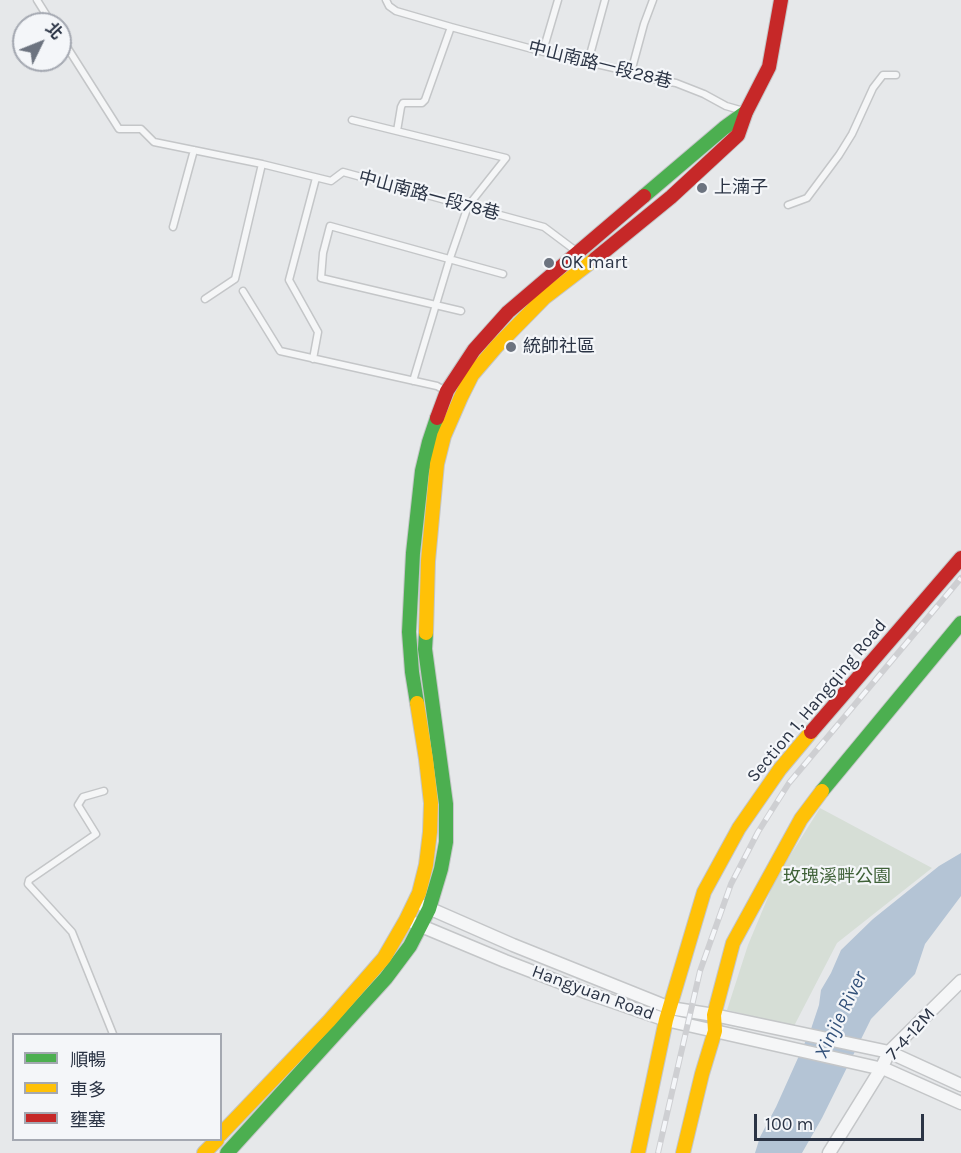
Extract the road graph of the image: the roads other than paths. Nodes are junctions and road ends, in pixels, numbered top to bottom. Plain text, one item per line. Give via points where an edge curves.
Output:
1 (386, 0) edge
2 (558, 0) edge
3 (605, 0) edge
4 (653, 0) edge
5 (782, 0) edge
6 (451, 27) junction
7 (543, 51) junction
8 (72, 55) edge
9 (588, 62) junction
10 (631, 72) junction
11 (896, 75) dead end
12 (746, 112) junction
13 (352, 120) dead end
14 (397, 131) junction
15 (194, 150) junction
16 (262, 164) junction
17 (316, 178) junction
18 (788, 205) dead end
19 (468, 206) junction
20 (173, 227) dead end
21 (577, 252) junction
22 (450, 258) junction
23 (590, 263) junction
24 (503, 274) dead end
25 (243, 291) dead end
26 (205, 299) dead end
27 (437, 305) junction
28 (461, 311) dead end
29 (313, 359) junction
30 (413, 381) junction
31 (447, 392) junction
32 (461, 397) junction
33 (961, 558) edge
34 (961, 623) edge
35 (104, 791) dead end
36 (414, 902) junction
37 (429, 909) junction
38 (406, 920) junction
39 (421, 925) junction
40 (961, 981) edge
41 (668, 1014) junction
42 (714, 1015) junction
43 (715, 1031) junction
44 (111, 1033) edge
45 (889, 1052) junction
46 (881, 1069) junction
47 (961, 1085) edge
48 (961, 1103) edge
49 (222, 1133) edge
50 (227, 1153) edge
51 (638, 1153) edge
52 (684, 1153) edge
53 (829, 1153) edge

1 - 6 lane, 中山南路一段28巷 via 396,11
2 - 7 lane
3 - 9 lane
4 - 10 lane
5 - 12 main road via 769,67
6 - 7 lane, 中山南路一段28巷
6 - 14 lane via 425,100 403,103
7 - 9 lane, 中山南路一段28巷
8 - 15 lane, 中山南路一段78巷 via 118,129 141,129 154,142
9 - 10 lane, 中山南路一段28巷
10 - 12 lane, 中山南路一段28巷 via 676,83
11 - 18 lane via 883,75 873,88 852,134 807,198
12 - 21 main road
12 - 23 main road via 738,135 671,197
13 - 14 lane
14 - 19 lane via 506,158
15 - 16 lane, 中山南路一段78巷
15 - 20 lane
16 - 17 lane, 中山南路一段78巷
16 - 26 lane via 235,279
17 - 19 lane, 中山南路一段78巷 via 332,181 343,172
17 - 29 lane via 288,280 318,332
19 - 21 lane, 中山南路一段78巷 via 544,227
19 - 22 lane
21 - 23 lane, 中山南路一段78巷
21 - 31 main road via 508,312 474,350
22 - 24 lane
22 - 27 lane
22 - 27 lane via 330,226 321,278
23 - 32 main road via 544,298 502,340 472,375
25 - 29 lane via 280,351
27 - 28 lane
27 - 30 lane
29 - 30 lane
30 - 31 lane
31 - 32 lane
31 - 36 main road via 422,471 413,553 412,672 430,803 426,865
32 - 37 main road via 444,436 438,464 428,561 425,650 446,804 446,842
33 - 41 main road, Section 1, Hangqing Road via 780,769 739,828 704,892
34 - 42 main road via 801,819 733,943
35 - 44 lane via 83,797 78,805 96,834 28,884 72,932
36 - 37 street, Hangyuan Road
36 - 38 main road
37 - 39 main road
37 - 41 street, Hangyuan Road
38 - 39 street, Hangyuan Road
38 - 49 main road via 384,958
39 - 41 street, Hangyuan Road via 588,993
39 - 50 main road via 386,978
40 - 45 street, 7-4-12M
41 - 42 street, Hangyuan Road
41 - 43 street, Hangyuan Road
41 - 51 main road, Section 1, Hangqing Road
42 - 43 main road
42 - 45 street, Hangyuan Road
43 - 46 street, Hangyuan Road
43 - 52 main road
45 - 46 street, 7-4-12M
45 - 47 street
46 - 48 street
46 - 53 street, 7-4-12M

